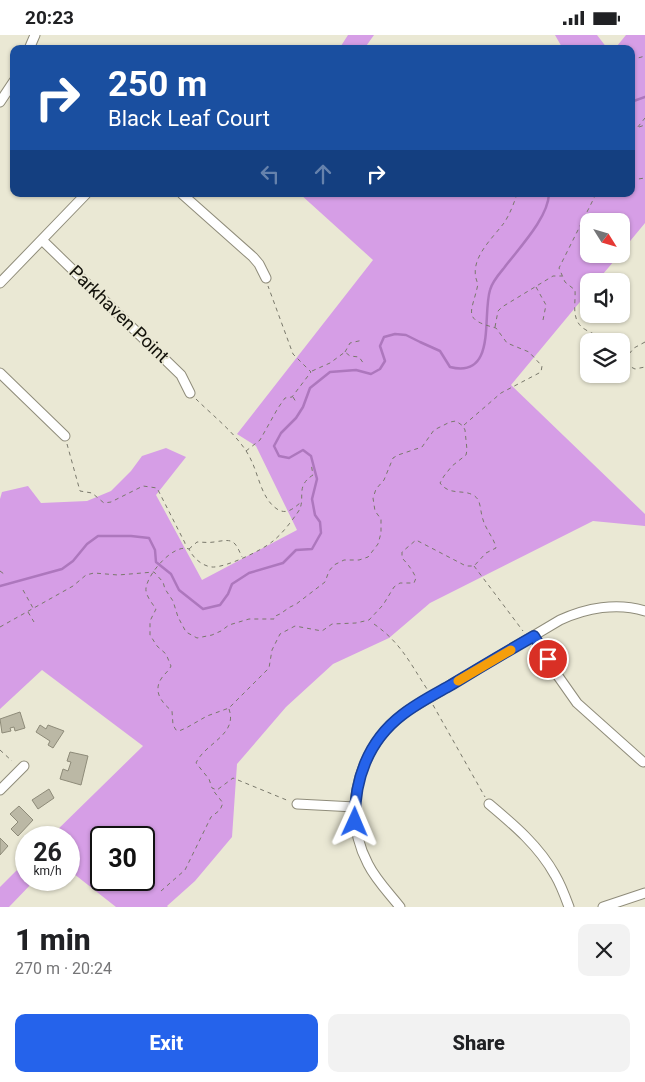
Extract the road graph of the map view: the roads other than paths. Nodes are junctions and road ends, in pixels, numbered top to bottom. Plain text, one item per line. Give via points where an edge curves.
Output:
1 (10, 87) edge
2 (0, 102) edge
3 (83, 197) edge
4 (185, 197) edge
5 (42, 240) junction
6 (266, 278) road end
7 (0, 283) edge
8 (0, 373) edge
9 (190, 393) road end
10 (65, 436) road end
11 (645, 611) edge
12 (531, 637) junction
13 (643, 763) dead end
14 (24, 766) dead end
15 (0, 790) edge
16 (297, 804) road end
17 (489, 804) road end
18 (354, 807) junction
19 (645, 893) edge
20 (400, 907) edge
21 (569, 907) edge
22 (603, 907) edge

1 - 2 street
3 - 5 street
4 - 6 street via 259,264
5 - 7 street
5 - 9 street, Parkhaven Point via 181,375
8 - 10 street
11 - 12 street via 610,607 584,611
12 - 13 street via 576,703
12 - 18 street via 401,716 378,739 365,760
14 - 15 street
16 - 18 street
17 - 21 street via 542,855
18 - 20 street via 358,837 367,863
19 - 22 street

